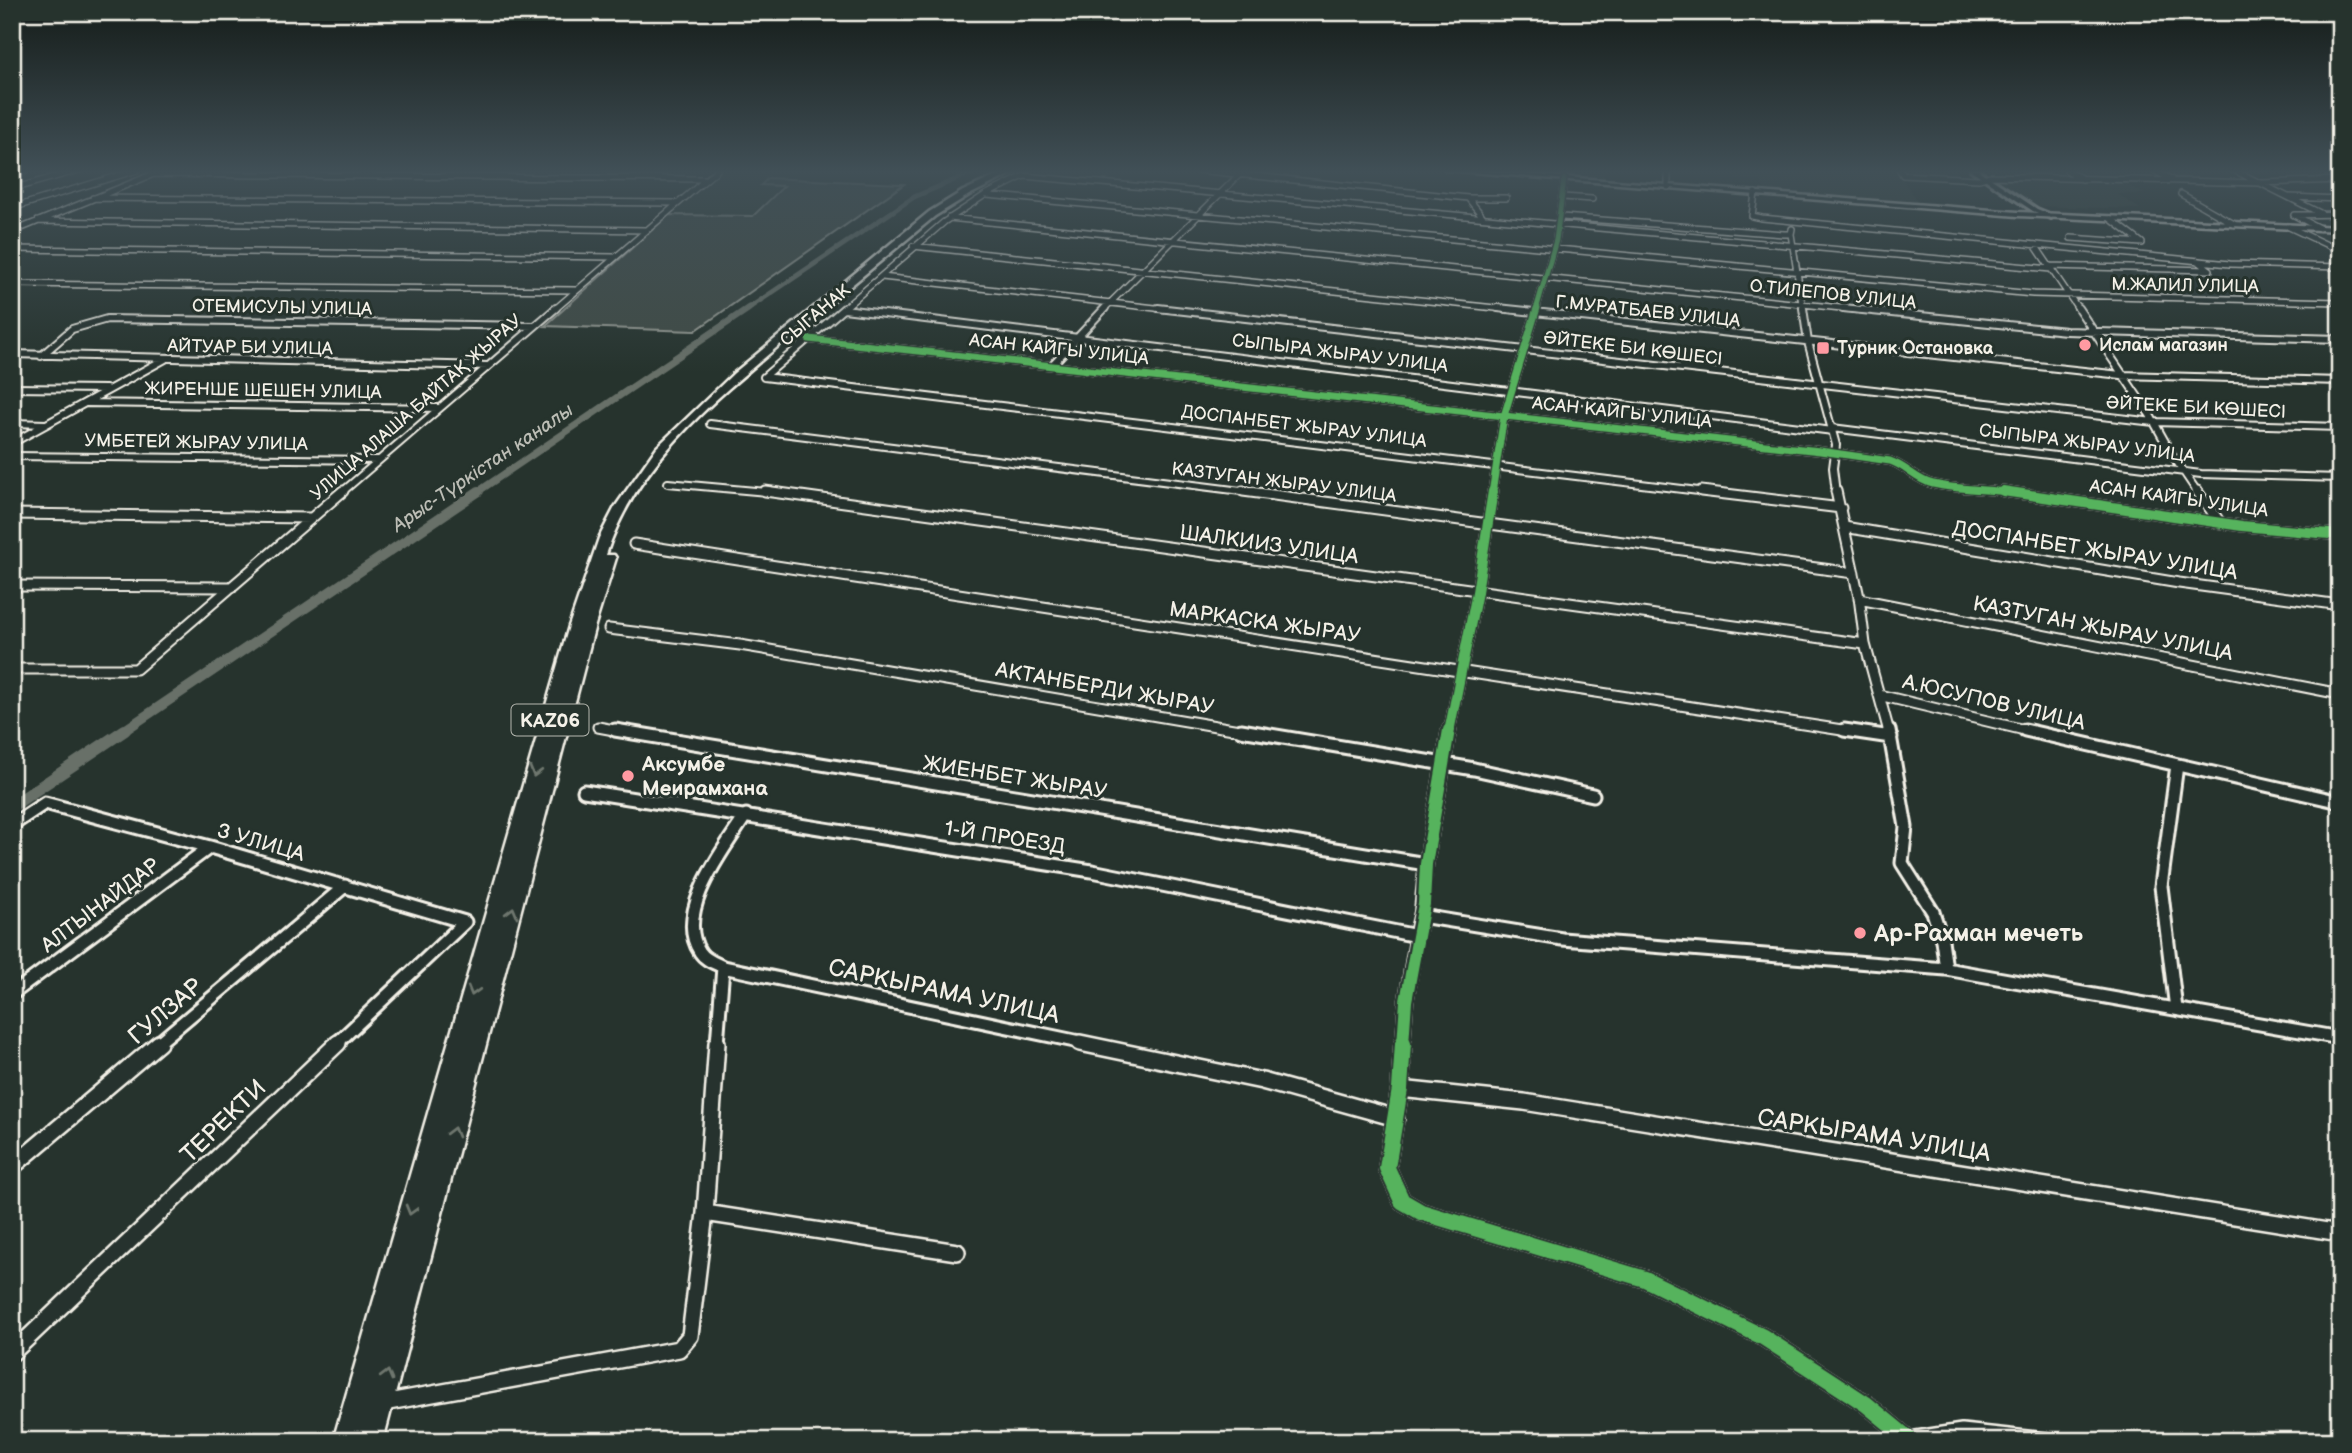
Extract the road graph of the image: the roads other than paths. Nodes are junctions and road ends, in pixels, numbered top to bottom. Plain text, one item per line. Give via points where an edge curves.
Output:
1 (636, 238) edge
2 (903, 238) edge
3 (910, 238) edge
4 (924, 238) edge
5 (1140, 238) edge
6 (1174, 238) edge
7 (1437, 238) edge
8 (1558, 238) edge
9 (1706, 238) edge
10 (1791, 238) edge
11 (1959, 238) edge
12 (2071, 238) dead end
13 (2135, 238) edge
14 (2313, 238) edge
15 (1171, 241) junction
16 (2142, 243) junction
17 (2035, 245) junction
18 (913, 246) junction
19 (1792, 246) junction
20 (12, 249) edge
21 (1555, 249) junction
22 (2340, 251) edge
23 (614, 257) junction
24 (2162, 257) junction
25 (2198, 261) junction
26 (2340, 267) edge
27 (2050, 268) junction
28 (1142, 270) junction
29 (1798, 273) junction
30 (882, 277) junction
31 (1547, 279) junction
32 (12, 284) edge
33 (576, 290) junction
34 (2069, 296) junction
35 (1111, 302) junction
36 (2340, 302) edge
37 (1801, 304) junction
38 (844, 309) junction
39 (1537, 313) junction
40 (534, 326) junction
41 (2093, 333) junction
42 (1077, 337) junction
43 (809, 339) junction
44 (2340, 339) edge
45 (1808, 342) junction
46 (1525, 349) junction
47 (12, 354) edge
48 (41, 356) junction
49 (166, 359) junction
50 (488, 366) junction
51 (1051, 366) junction
52 (2121, 375) junction
53 (764, 377) joint
54 (2340, 381) edge
55 (1821, 384) junction
56 (12, 388) edge
57 (110, 389) junction
58 (1510, 389) junction
59 (86, 402) junction
60 (439, 408) junction
61 (1504, 416) junction
62 (2154, 422) junction
63 (12, 423) edge
64 (46, 424) junction
65 (710, 424) dead end
66 (2340, 427) edge
67 (1832, 429) junction
68 (12, 443) edge
69 (1835, 454) junction
70 (12, 456) edge
71 (379, 460) junction
72 (1497, 466) junction
73 (2182, 469) junction
74 (2340, 478) edge
75 (668, 482) dead end
76 (1841, 508) junction
77 (12, 514) edge
78 (311, 518) junction
79 (2219, 521) junction
80 (1487, 525) junction
81 (1844, 527) junction
82 (2340, 535) edge
83 (634, 544) dead end
84 (1854, 573) junction
85 (12, 586) edge
86 (232, 587) junction
87 (1477, 592) junction
88 (1859, 599) junction
89 (2340, 605) edge
90 (609, 629) dead end
91 (1865, 644) junction
92 (12, 669) edge
93 (1462, 670) junction
94 (2340, 694) edge
95 (1879, 695) junction
96 (598, 727) dead end
97 (1891, 737) junction
98 (1442, 765) junction
99 (2177, 765) junction
100 (584, 791) dead end
101 (1593, 795) dead end
102 (2340, 802) edge
103 (746, 815) junction
104 (12, 825) edge
105 (210, 847) junction
106 (1426, 864) junction
107 (345, 886) junction
108 (1422, 916) junction
109 (465, 922) joint
110 (1417, 936) junction
111 (723, 967) junction
112 (1947, 968) junction
113 (12, 994) edge
114 (2176, 1009) junction
115 (2340, 1038) edge
116 (1400, 1089) junction
117 (1396, 1118) junction
118 (12, 1167) edge
119 (705, 1213) junction
120 (2340, 1233) edge
121 (957, 1252) dead end
122 (12, 1353) edge
123 (379, 1404) junction
124 (1911, 1440) edge
125 (346, 1441) edge
126 (369, 1441) edge
127 (2046, 1441) edge

1 - 23 street, УЛИЦА АЛАША БАЙТАҚ ЖЫРАУ
2 -> 125 highway, KАZ06 via 738,375 661,449 605,538
123 -> 3 highway, KАZ06 via 589,625 617,537 670,449 757,366
4 - 18 street, СЫГАНАК
5 - 15 street, О.ТИЛЕПОВ УЛИЦА
6 - 15 street
7 - 21 street, М.ЖАЛИЛ УЛИЦА
8 - 21 street
9 - 19 street
10 - 19 street
11 - 17 street
12 - 16 street
13 - 16 street
14 - 22 street
15 - 28 street
15 - 31 street, О.ТИЛЕПОВ УЛИЦА
16 - 24 street
17 - 24 street
17 - 27 street
18 - 28 street, Г.МУРАТБАЕВ УЛИЦА
18 - 30 street, СЫГАНАК
19 - 27 street
19 - 29 street
20 - 23 street
21 - 29 street, М.ЖАЛИЛ УЛИЦА
21 - 31 street
23 - 33 street, УЛИЦА АЛАША БАЙТАҚ ЖЫРАУ
24 - 25 street
25 - 26 street
25 - 27 street via 2210,270
27 - 34 street
28 - 35 street
28 - 39 street, Г.МУРАТБАЕВ УЛИЦА
29 - 34 street, М.ЖАЛИЛ УЛИЦА
29 - 37 street
30 - 35 street, ӘЙТЕКЕ БИ КӨШЕСІ
30 - 38 street, СЫГАНАК
31 - 37 street, О.ТИЛЕПОВ УЛИЦА
31 - 39 street
32 - 33 street
33 - 40 street, УЛИЦА АЛАША БАЙТАҚ ЖЫРАУ
34 - 36 street, М.ЖАЛИЛ УЛИЦА
34 - 41 street
35 - 42 street
35 - 46 street, ӘЙТЕКЕ БИ КӨШЕСІ
37 - 41 street, О.ТИЛЕПОВ УЛИЦА
37 - 45 street
38 - 42 street, СЫПЫРА ЖЫРАУ УЛИЦА
38 - 43 street, СЫГАНАК
39 - 45 street, Г.МУРАТБАЕВ УЛИЦА
39 - 46 street
40 - 48 street, ОТЕМИСУЛЫ УЛИЦА via 107,319 75,328 56,349
40 - 50 street, УЛИЦА АЛАША БАЙТАҚ ЖЫРАУ
41 - 44 street, О.ТИЛЕПОВ УЛИЦА
41 - 52 street
42 - 51 street
42 - 58 street, СЫПЫРА ЖЫРАУ УЛИЦА
43 - 51 street, АСАН КАЙГЫ УЛИЦА
43 - 53 street, СЫГАНАК
45 - 52 street, Г.МУРАТБАЕВ УЛИЦА
45 - 55 street
46 - 55 street, ӘЙТЕКЕ БИ КӨШЕСІ
46 - 58 street
47 - 48 street, АЙТУАР БИ УЛИЦА
48 - 49 street, АЙТУАР БИ УЛИЦА
49 - 50 street, АЙТУАР БИ УЛИЦА
49 - 57 street
50 - 60 street, УЛИЦА АЛАША БАЙТАҚ ЖЫРАУ
51 - 61 street, АСАН КАЙГЫ УЛИЦА
52 - 54 street, Г.МУРАТБАЕВ УЛИЦА
52 - 62 street
53 - 72 street, ДОСПАНБЕТ ЖЫРАУ УЛИЦА
55 - 62 street, ӘЙТЕКЕ БИ КӨШЕСІ
55 - 67 street
56 - 57 street
57 - 59 street
58 - 61 street
58 - 67 street, СЫПЫРА ЖЫРАУ УЛИЦА
59 - 60 street, ЖИРЕНШЕ ШЕШЕН УЛИЦА
59 - 64 street
60 - 71 street, УЛИЦА АЛАША БАЙТАҚ ЖЫРАУ
61 - 69 street, АСАН КАЙГЫ УЛИЦА
61 - 72 street
62 - 66 street, ӘЙТЕКЕ БИ КӨШЕСІ
62 - 73 street
63 - 64 street
64 - 68 street
65 - 80 street, КАЗТУГАН ЖЫРАУ УЛИЦА
67 - 69 street
67 - 73 street, СЫПЫРА ЖЫРАУ УЛИЦА
69 - 76 street via 1833,468
69 - 79 street, АСАН КАЙГЫ УЛИЦА via 1900,464 1934,484
70 - 71 street, УМБЕТЕЙ ЖЫРАУ УЛИЦА
71 - 78 street, УЛИЦА АЛАША БАЙТАҚ ЖЫРАУ
72 - 76 street, ДОСПАНБЕТ ЖЫРАУ УЛИЦА
72 - 80 street
73 - 74 street, СЫПЫРА ЖЫРАУ УЛИЦА via 2201,474
73 - 79 street
75 - 87 street, ШАЛКИИЗ УЛИЦА via 744,488
76 - 81 street
77 - 78 street
78 - 86 street, УЛИЦА АЛАША БАЙТАҚ ЖЫРАУ
79 - 82 street, АСАН КАЙГЫ УЛИЦА
80 - 84 street, КАЗТУГАН ЖЫРАУ УЛИЦА
80 - 87 street
81 - 84 street
81 - 89 street, ДОСПАНБЕТ ЖЫРАУ УЛИЦА
83 - 93 street, МАРКАСКА ЖЫРАУ
84 - 88 street
85 - 86 street
86 - 92 street, УЛИЦА АЛАША БАЙТАҚ ЖЫРАУ via 136,669
87 - 91 street, ШАЛКИИЗ УЛИЦА
87 - 93 street
88 - 91 street
88 - 94 street, КАЗТУГАН ЖЫРАУ УЛИЦА
90 - 98 street, АКТАНБЕРДИ ЖЫРАУ via 974,683
91 - 95 street
93 - 97 street, МАРКАСКА ЖЫРАУ
93 - 98 street
95 - 97 street, А.ЮСУПОВ УЛИЦА
95 - 99 street, А.ЮСУПОВ УЛИЦА
96 - 106 street, ЖИЕНБЕТ ЖЫРАУ
97 - 112 street, А.ЮСУПОВ УЛИЦА via 1906,827 1902,863 1926,894 1946,950
98 - 101 street, АКТАНБЕРДИ ЖЫРАУ
98 - 106 street
99 - 102 street, А.ЮСУПОВ УЛИЦА
99 - 114 street via 2161,886
100 - 103 street, 1-Й ПРОЕЗД
103 - 110 street, 1-Й ПРОЕЗД via 1092,871
103 - 111 street via 697,895 695,943 702,955
104 - 105 street, 3 УЛИЦА via 45,803
105 - 107 street, 3 УЛИЦА
105 - 113 street, АЛТЫНАЙДАР
106 - 108 street
107 - 109 street, 3 УЛИЦА
107 - 118 street, ГУЛЗАР
108 - 110 street
108 - 112 street via 1562,939
109 - 122 street, ТЕРЕКТИ
110 - 116 street via 1406,1001
111 - 117 street, САРКЫРАМА УЛИЦА via 1262,1080
111 - 119 street
112 - 114 street
114 - 115 street
116 - 117 street
116 - 120 street, САРКЫРАМА УЛИЦА via 1524,1102
117 - 124 street via 1387,1168 1402,1201 1421,1212 1645,1279 1763,1337 1866,1404
119 - 121 street
119 - 123 street via 690,1336 679,1349
123 - 126 highway, KАZ06
124 - 127 street via 1939,1431 1971,1430

